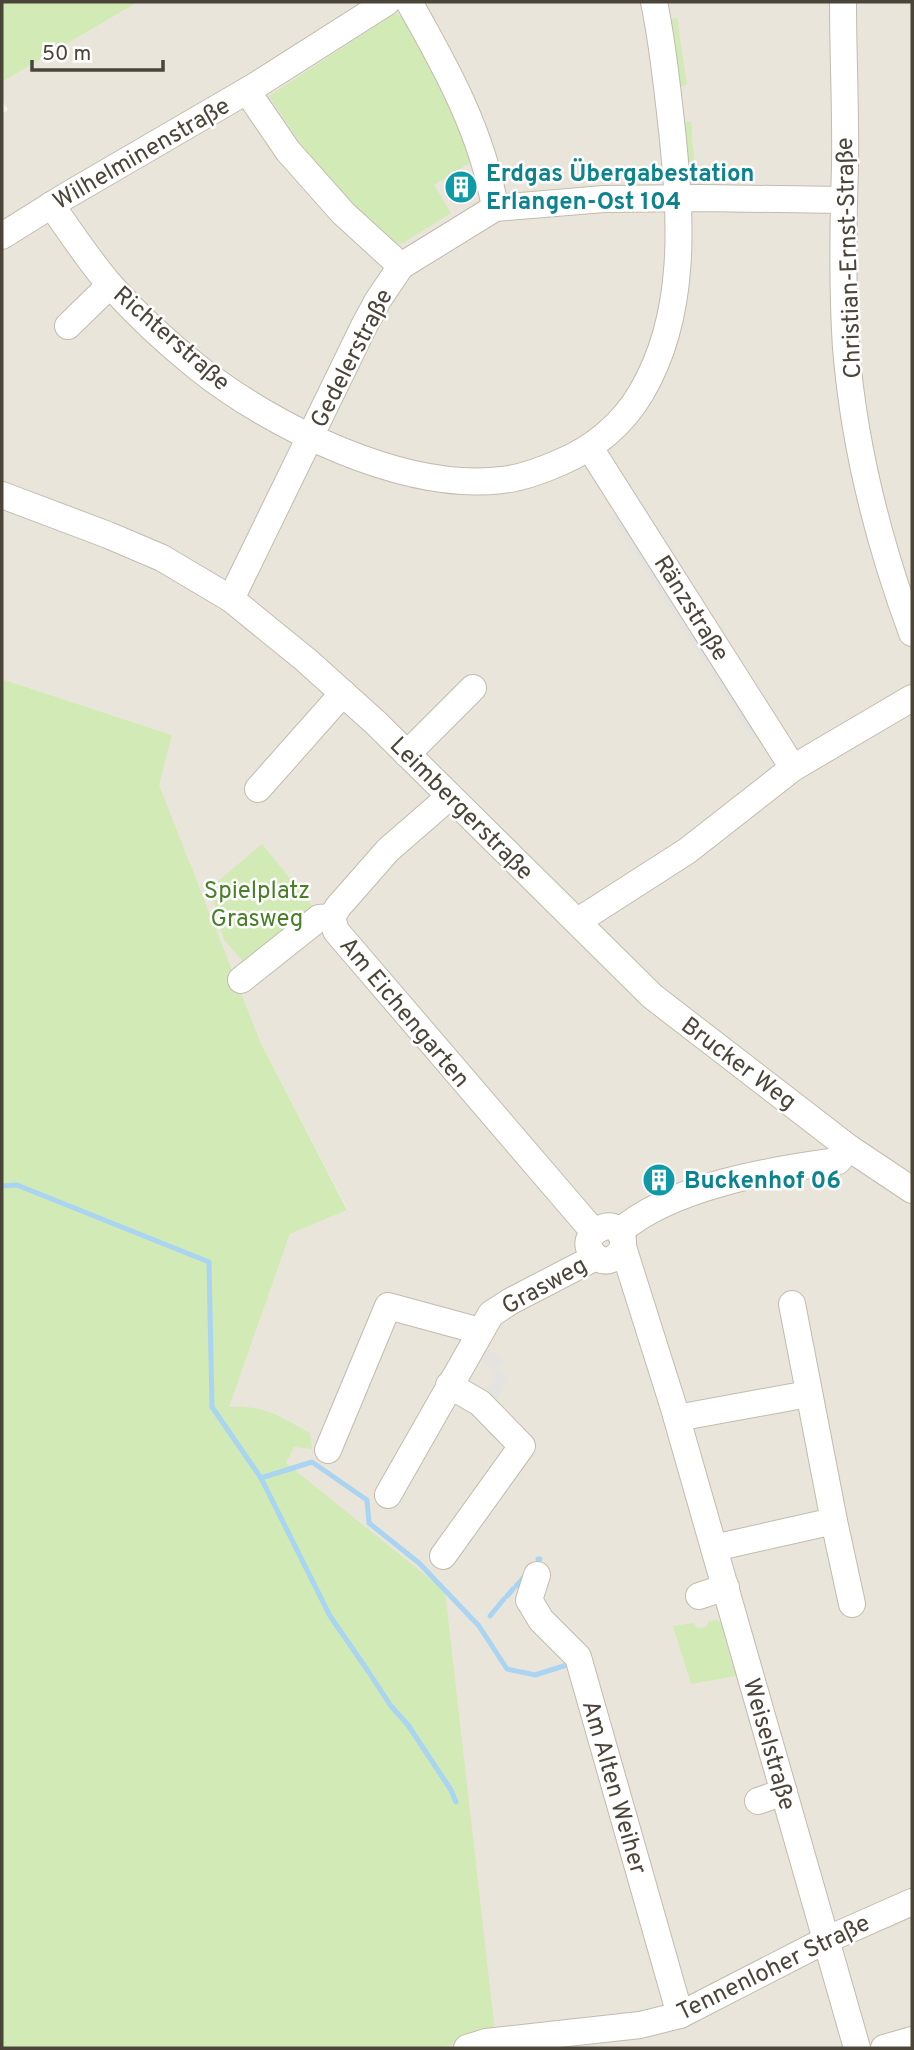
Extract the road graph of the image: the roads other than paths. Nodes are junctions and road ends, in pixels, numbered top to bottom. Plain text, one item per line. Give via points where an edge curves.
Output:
1 (387, 2) edge
2 (409, 2) edge
3 (654, 2) edge
4 (844, 2) edge
5 (247, 91) junction
6 (679, 198) junction
7 (843, 200) junction
8 (51, 205) junction
9 (495, 208) junction
10 (2, 236) edge
11 (401, 266) junction
12 (110, 285) junction
13 (68, 326) dead end
14 (311, 436) junction
15 (590, 447) junction
16 (2, 495) edge
17 (231, 599) junction
18 (912, 632) edge
19 (473, 688) dead end
20 (343, 693) junction
21 (912, 698) edge
22 (407, 754) junction
23 (793, 768) junction
24 (258, 789) dead end
25 (449, 797) junction
26 (332, 917) junction
27 (578, 921) junction
28 (241, 980) dead end
29 (849, 1148) junction
30 (912, 1190) edge
31 (608, 1242) junction
32 (792, 1304) dead end
33 (480, 1331) junction
34 (449, 1385) junction
35 (808, 1394) junction
36 (677, 1418) junction
37 (328, 1450) dead end
38 (388, 1495) dead end
39 (834, 1521) junction
40 (714, 1548) junction
41 (443, 1556) dead end
42 (537, 1575) dead end
43 (726, 1587) junction
44 (699, 1596) dead end
45 (852, 1604) dead end
46 (784, 1792) junction
47 (758, 1801) dead end
48 (912, 1902) edge
49 (826, 1940) junction
50 (680, 2015) junction
51 (912, 2040) edge
52 (480, 2046) edge
53 (857, 2048) edge
54 (884, 2048) edge

1 - 5 street, Wilhelminenstraße
2 - 9 street via 466,112 486,164
3 - 6 street, Richterstraße
4 - 7 street, Christian-Ernst-Straße
5 - 8 street, Wilhelminenstraße
5 - 11 street via 288,151 344,213
6 - 7 street, Gedelerstraße
6 - 9 street, Gedelerstraße
6 - 15 street, Richterstraße via 680,248 665,335 640,395
7 - 18 street, Christian-Ernst-Straße via 846,347 856,425 878,530
8 - 10 street, Wilhelminenstraße
8 - 12 street, Richterstraße
9 - 11 street, Gedelerstraße
11 - 14 street, Gedelerstraße via 378,300
12 - 13 street
12 - 14 street, Richterstraße via 198,367 248,402
14 - 15 street, Richterstraße via 405,472 462,480 526,475
14 - 17 street, Gedelerstraße
15 - 23 street, Ränzstraße
16 - 17 street, Leimbergerstraße via 162,558
17 - 20 street, Leimbergerstraße
19 - 22 street
20 - 22 street, Leimbergerstraße
20 - 24 street
21 - 23 street
22 - 25 street, Leimbergerstraße
23 - 27 street via 687,851
25 - 26 street, Am Eichengarten via 388,850
25 - 27 street, Leimbergerstraße
26 - 28 street via 319,918
26 - 31 street, Am Eichengarten via 336,931
27 - 29 street, Brucker Weg via 652,996
29 - 30 street, Brucker Weg
29 - 31 street, Grasweg via 838,1161 761,1173 688,1194 634,1219
31 - 33 street, Grasweg via 491,1314
31 - 36 street, Weiselstraße
32 - 35 street
33 - 34 street, Grasweg
33 - 37 street via 388,1306
34 - 38 street, Grasweg
34 - 41 street via 480,1403 522,1446
35 - 36 street
35 - 39 street
36 - 40 street, Weiselstraße
39 - 40 street
39 - 45 street
40 - 43 street, Weiselstraße
42 - 50 street, Am Alten Weiher via 529,1600 546,1626 578,1657
43 - 44 street
43 - 46 street, Weiselstraße
46 - 47 street
46 - 49 street, Weiselstraße
48 - 49 street, Tennenloher Straße
49 - 50 street, Tennenloher Straße
49 - 53 street, Weiselstraße
50 - 52 street, Tennenloher Straße via 640,2025
51 - 54 street

